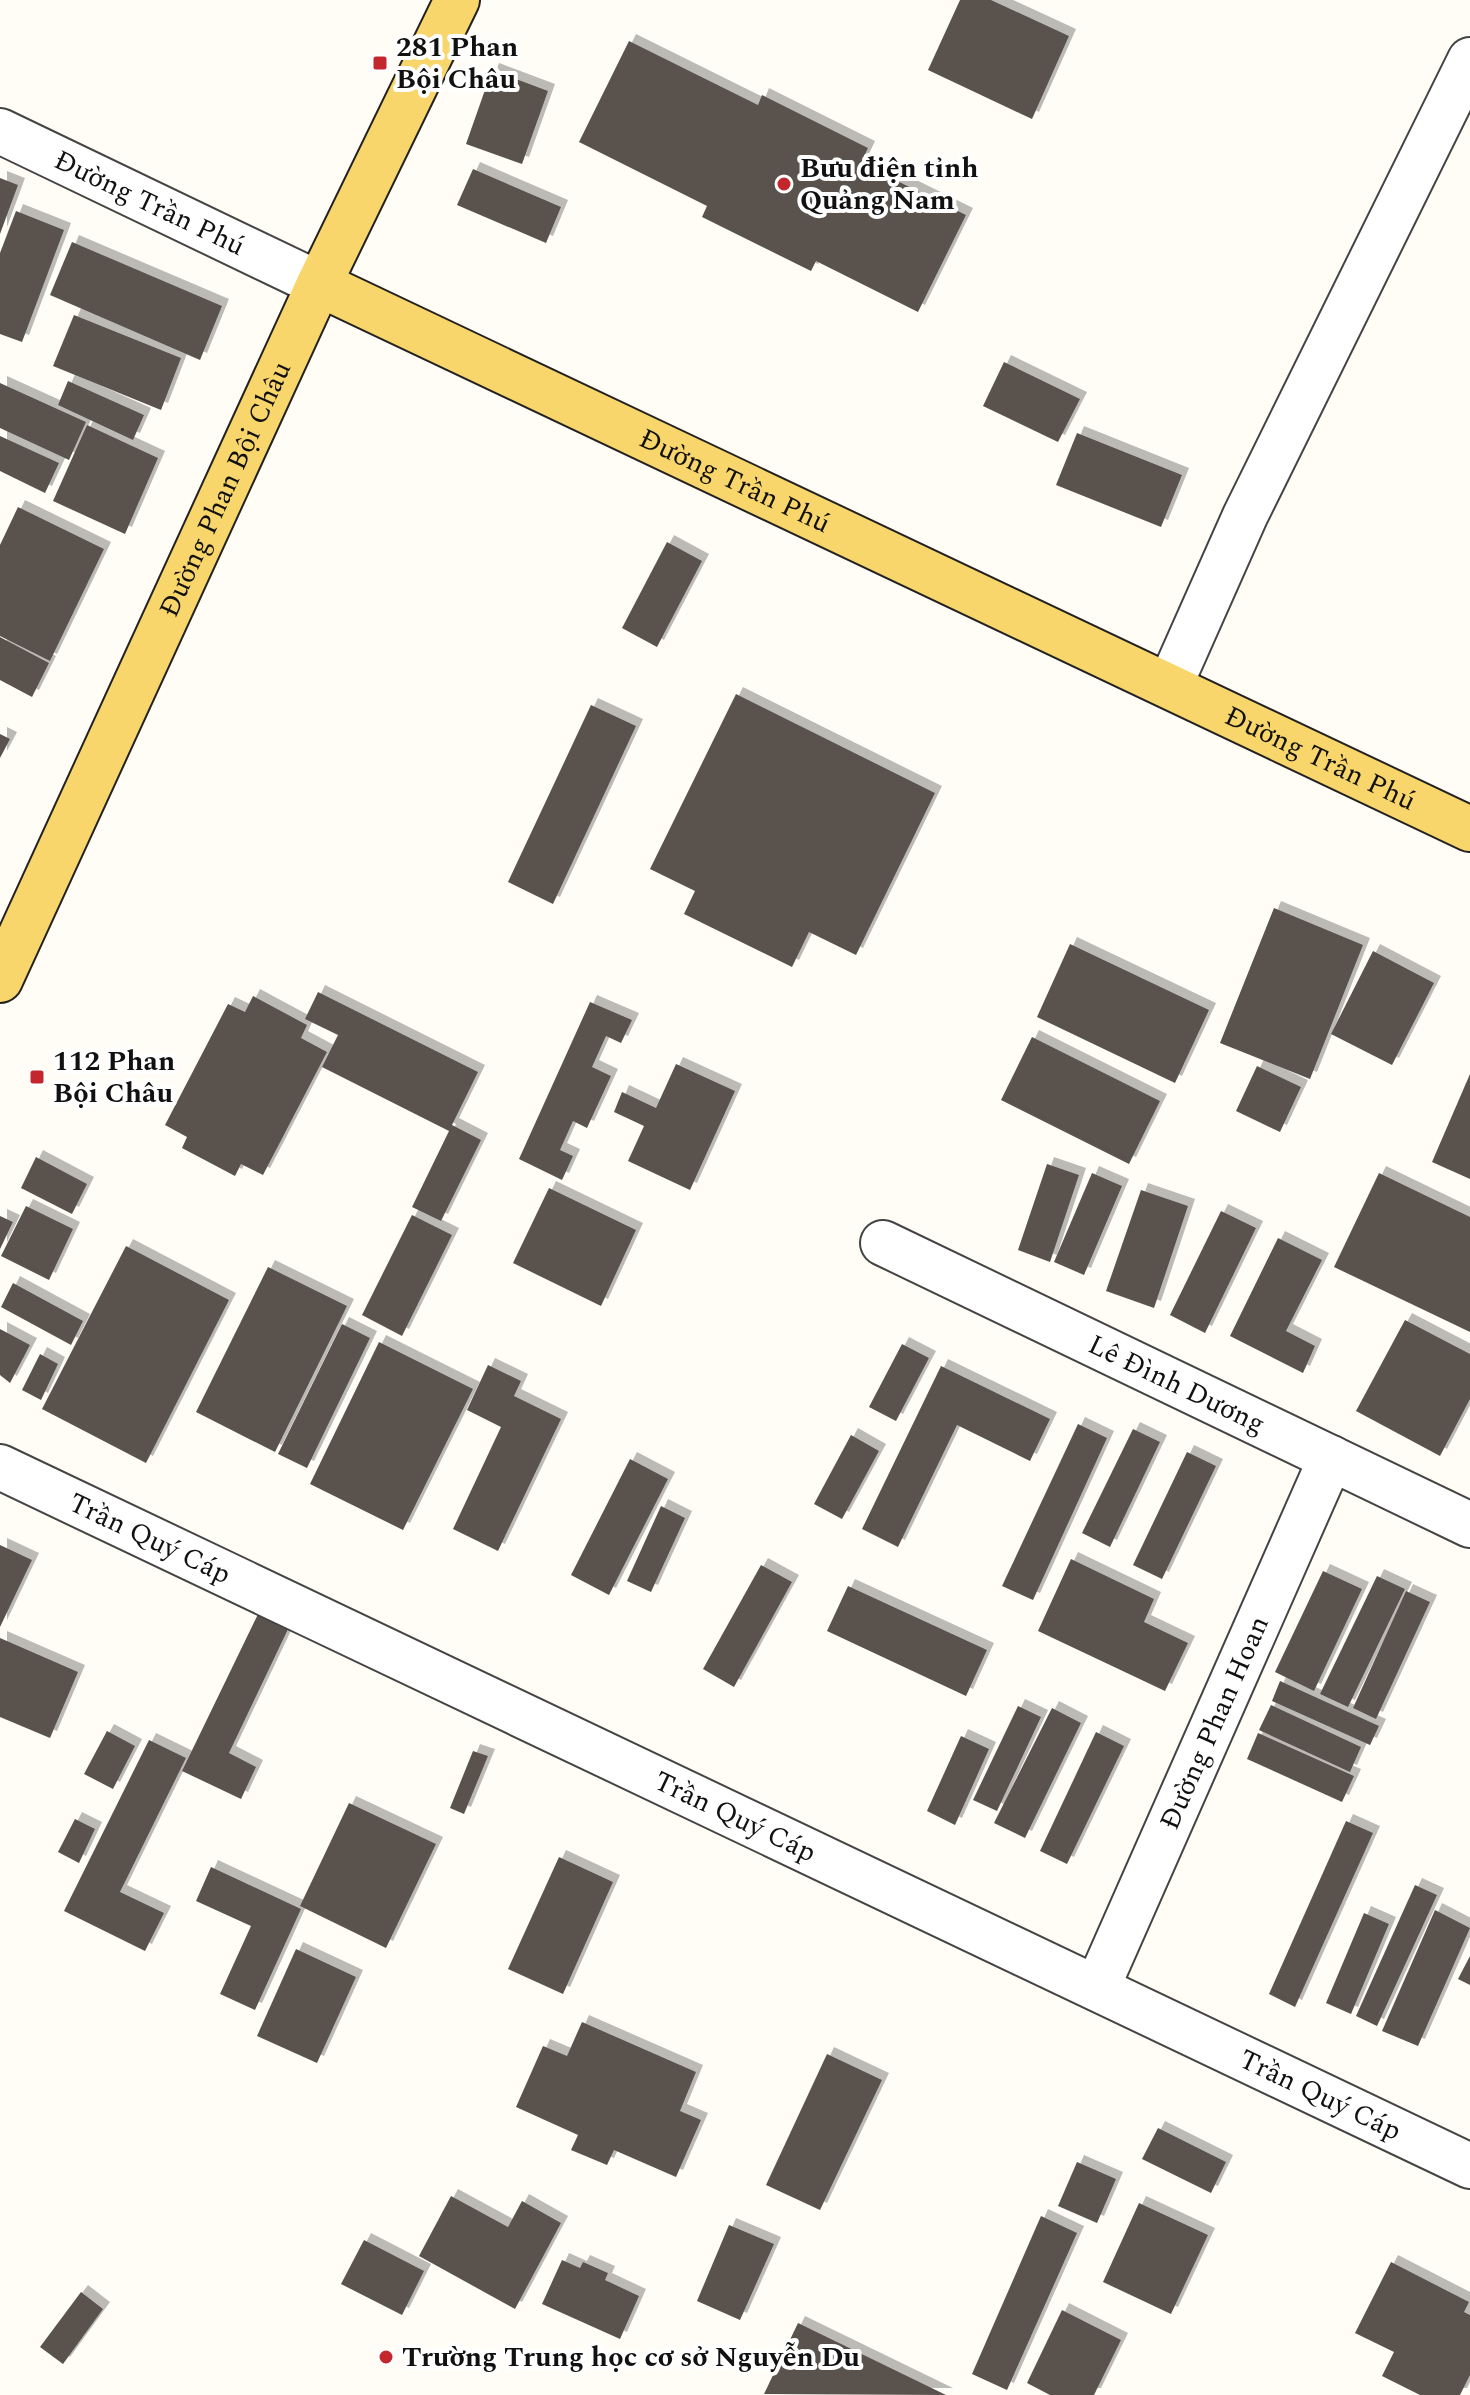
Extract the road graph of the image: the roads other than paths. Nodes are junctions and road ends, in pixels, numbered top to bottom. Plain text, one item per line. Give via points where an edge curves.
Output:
1 (457, 0) edge
2 (1470, 60) edge
3 (0, 131) edge
4 (319, 284) junction
5 (1170, 685) junction
6 (1470, 829) edge
7 (0, 980) edge
8 (883, 1243) dead end
9 (1331, 1458) junction
10 (0, 1467) edge
11 (1470, 1525) edge
12 (1097, 1988) junction
13 (1470, 2166) edge

1 - 4 main road, Đường Phan Bội Châu
2 - 5 street via 1245,516
3 - 4 street, Đường Trần Phú
4 - 5 main road, Đường Trần Phú
4 - 7 main road, Đường Phan Bội Châu
5 - 6 main road, Đường Trần Phú
8 - 9 street, Lê Đình Dương
9 - 11 street, Lê Đình Dương
9 - 12 street, Đường Phan Hoan
10 - 12 street, Trần Quý Cáp
12 - 13 street, Trần Quý Cáp

